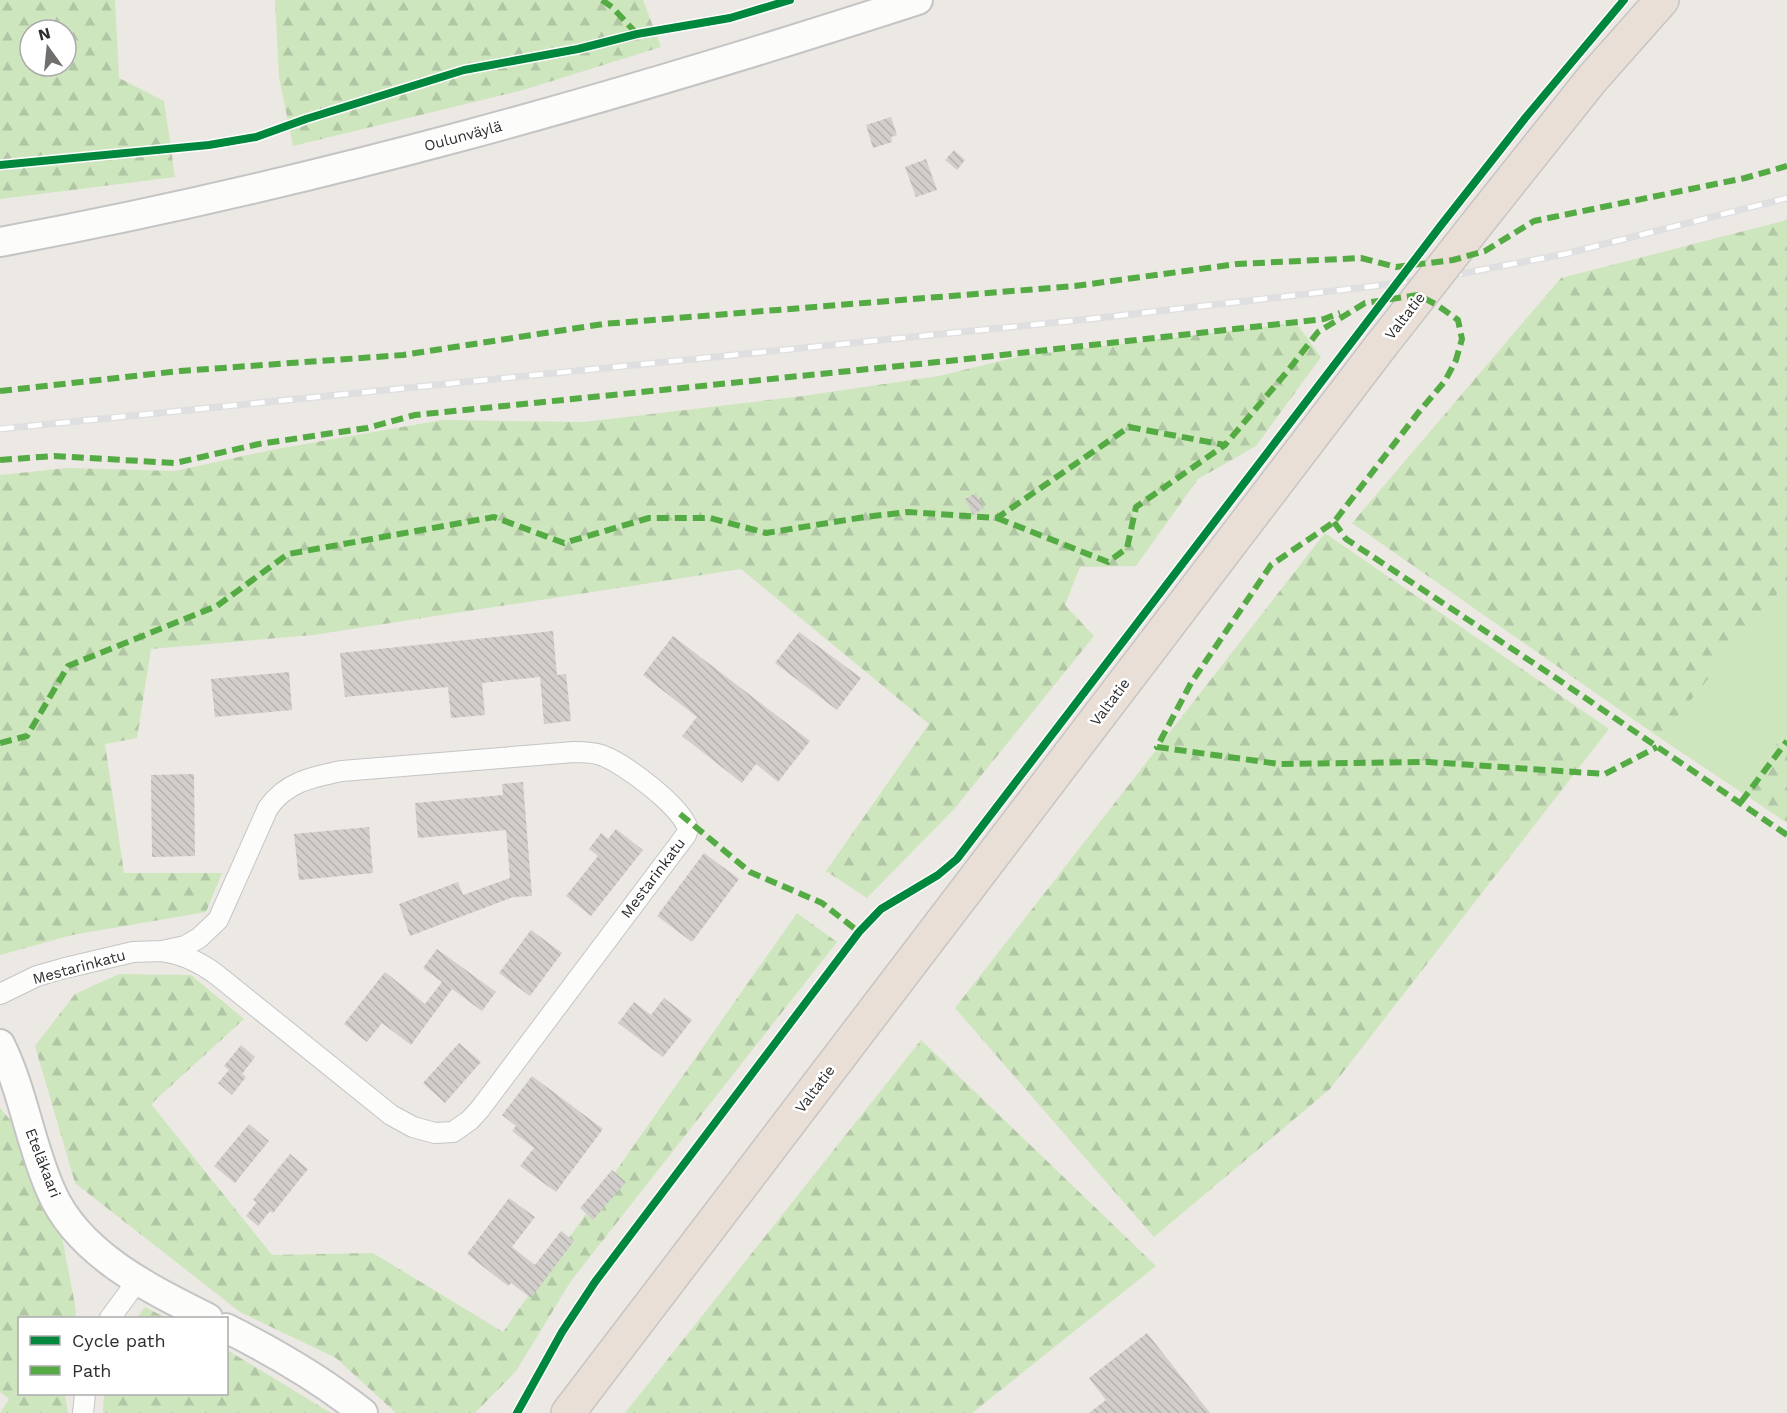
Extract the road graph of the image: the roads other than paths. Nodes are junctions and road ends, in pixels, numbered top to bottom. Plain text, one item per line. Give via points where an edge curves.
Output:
1 (918, 0) edge
2 (1662, 0) edge
3 (0, 242) edge
4 (162, 951) junction
5 (0, 994) edge
6 (0, 1044) edge
7 (138, 1280) junction
8 (111, 1317) edge
9 (206, 1317) edge
10 (228, 1329) edge
11 (85, 1395) edge
12 (83, 1413) edge
13 (363, 1413) edge
14 (568, 1413) edge

1 - 3 main road, Oulunväylä via 601,99 304,178
2 - 14 highway, Valtatie, bridge via 1592,79 1380,348
4 - 4 street, Mestarinkatu via 178,953 218,975 391,1114 425,1131 453,1132 480,1109 688,829 680,814 630,771 589,752 342,771 312,777 285,789 267,808 218,920 210,930 184,946
4 - 5 street, Mestarinkatu via 134,952 64,968
6 - 7 main road, Eteläkaari via 51,1193 93,1247
7 - 8 street
7 - 9 main road, Eteläkaari
10 - 13 main road via 311,1376
11 - 12 street

